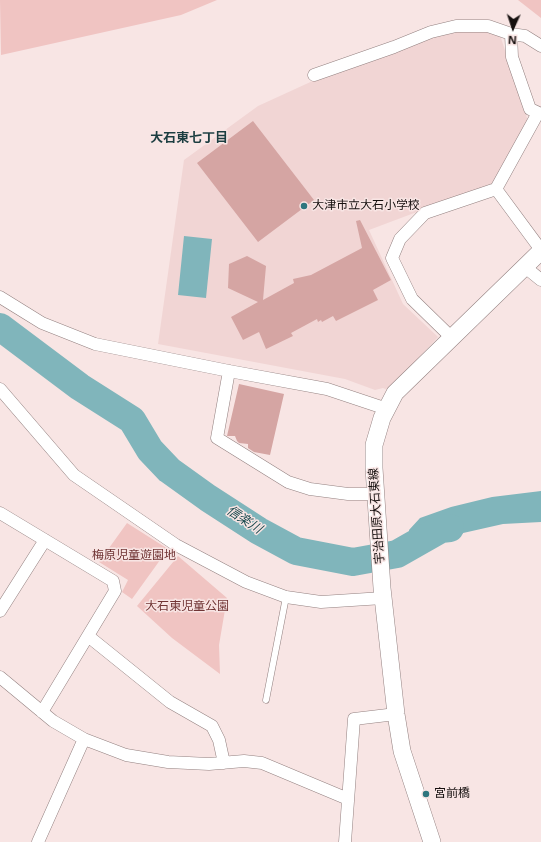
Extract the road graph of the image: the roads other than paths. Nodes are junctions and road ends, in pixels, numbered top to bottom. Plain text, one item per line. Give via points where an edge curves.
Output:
1 (511, 34) junction
2 (541, 46) edge
3 (314, 75) dead end
4 (540, 113) edge
5 (496, 189) junction
6 (541, 250) edge
7 (525, 267) junction
8 (541, 280) edge
9 (0, 297) edge
10 (452, 338) junction
11 (229, 371) junction
12 (0, 389) edge
13 (387, 408) junction
14 (376, 500) junction
15 (0, 513) edge
16 (45, 540) junction
17 (382, 593) junction
18 (286, 597) junction
19 (0, 612) edge
20 (88, 636) junction
21 (0, 677) edge
22 (266, 700) dead end
23 (42, 712) junction
24 (396, 714) junction
25 (84, 739) junction
26 (224, 763) junction
27 (348, 799) junction
28 (38, 842) edge
29 (345, 842) edge
30 (432, 842) edge

1 - 2 street via 525,36
1 - 3 street via 488,26 456,26 431,32
1 - 4 street via 512,57 530,109
4 - 5 street
5 - 6 street
5 - 10 street via 426,213 400,239 392,258 412,299
6 - 7 main road, 宇治田原大石東線
7 - 8 street
7 - 10 main road, 宇治田原大石東線
9 - 11 street via 42,323 95,344
10 - 13 main road, 宇治田原大石東線 via 395,393
11 - 13 street via 326,389
11 - 14 street via 217,438 288,482 302,487
12 - 18 street via 74,475 176,545 246,582
13 - 14 main road, 宇治田原大石東線 via 374,445
14 - 17 main road, 宇治田原大石東線
15 - 16 street
16 - 19 street
16 - 20 street via 113,581 115,591
17 - 18 street via 321,602
17 - 24 main road, 宇治田原大石東線
18 - 22 lane
20 - 23 street
20 - 26 street via 170,702 212,726 220,740
21 - 23 street
23 - 25 street
24 - 27 street via 354,719
24 - 30 main road, 宇治田原大石東線 via 402,751
25 - 26 street via 126,755 168,762
25 - 28 street
26 - 27 street via 262,763
27 - 29 street

